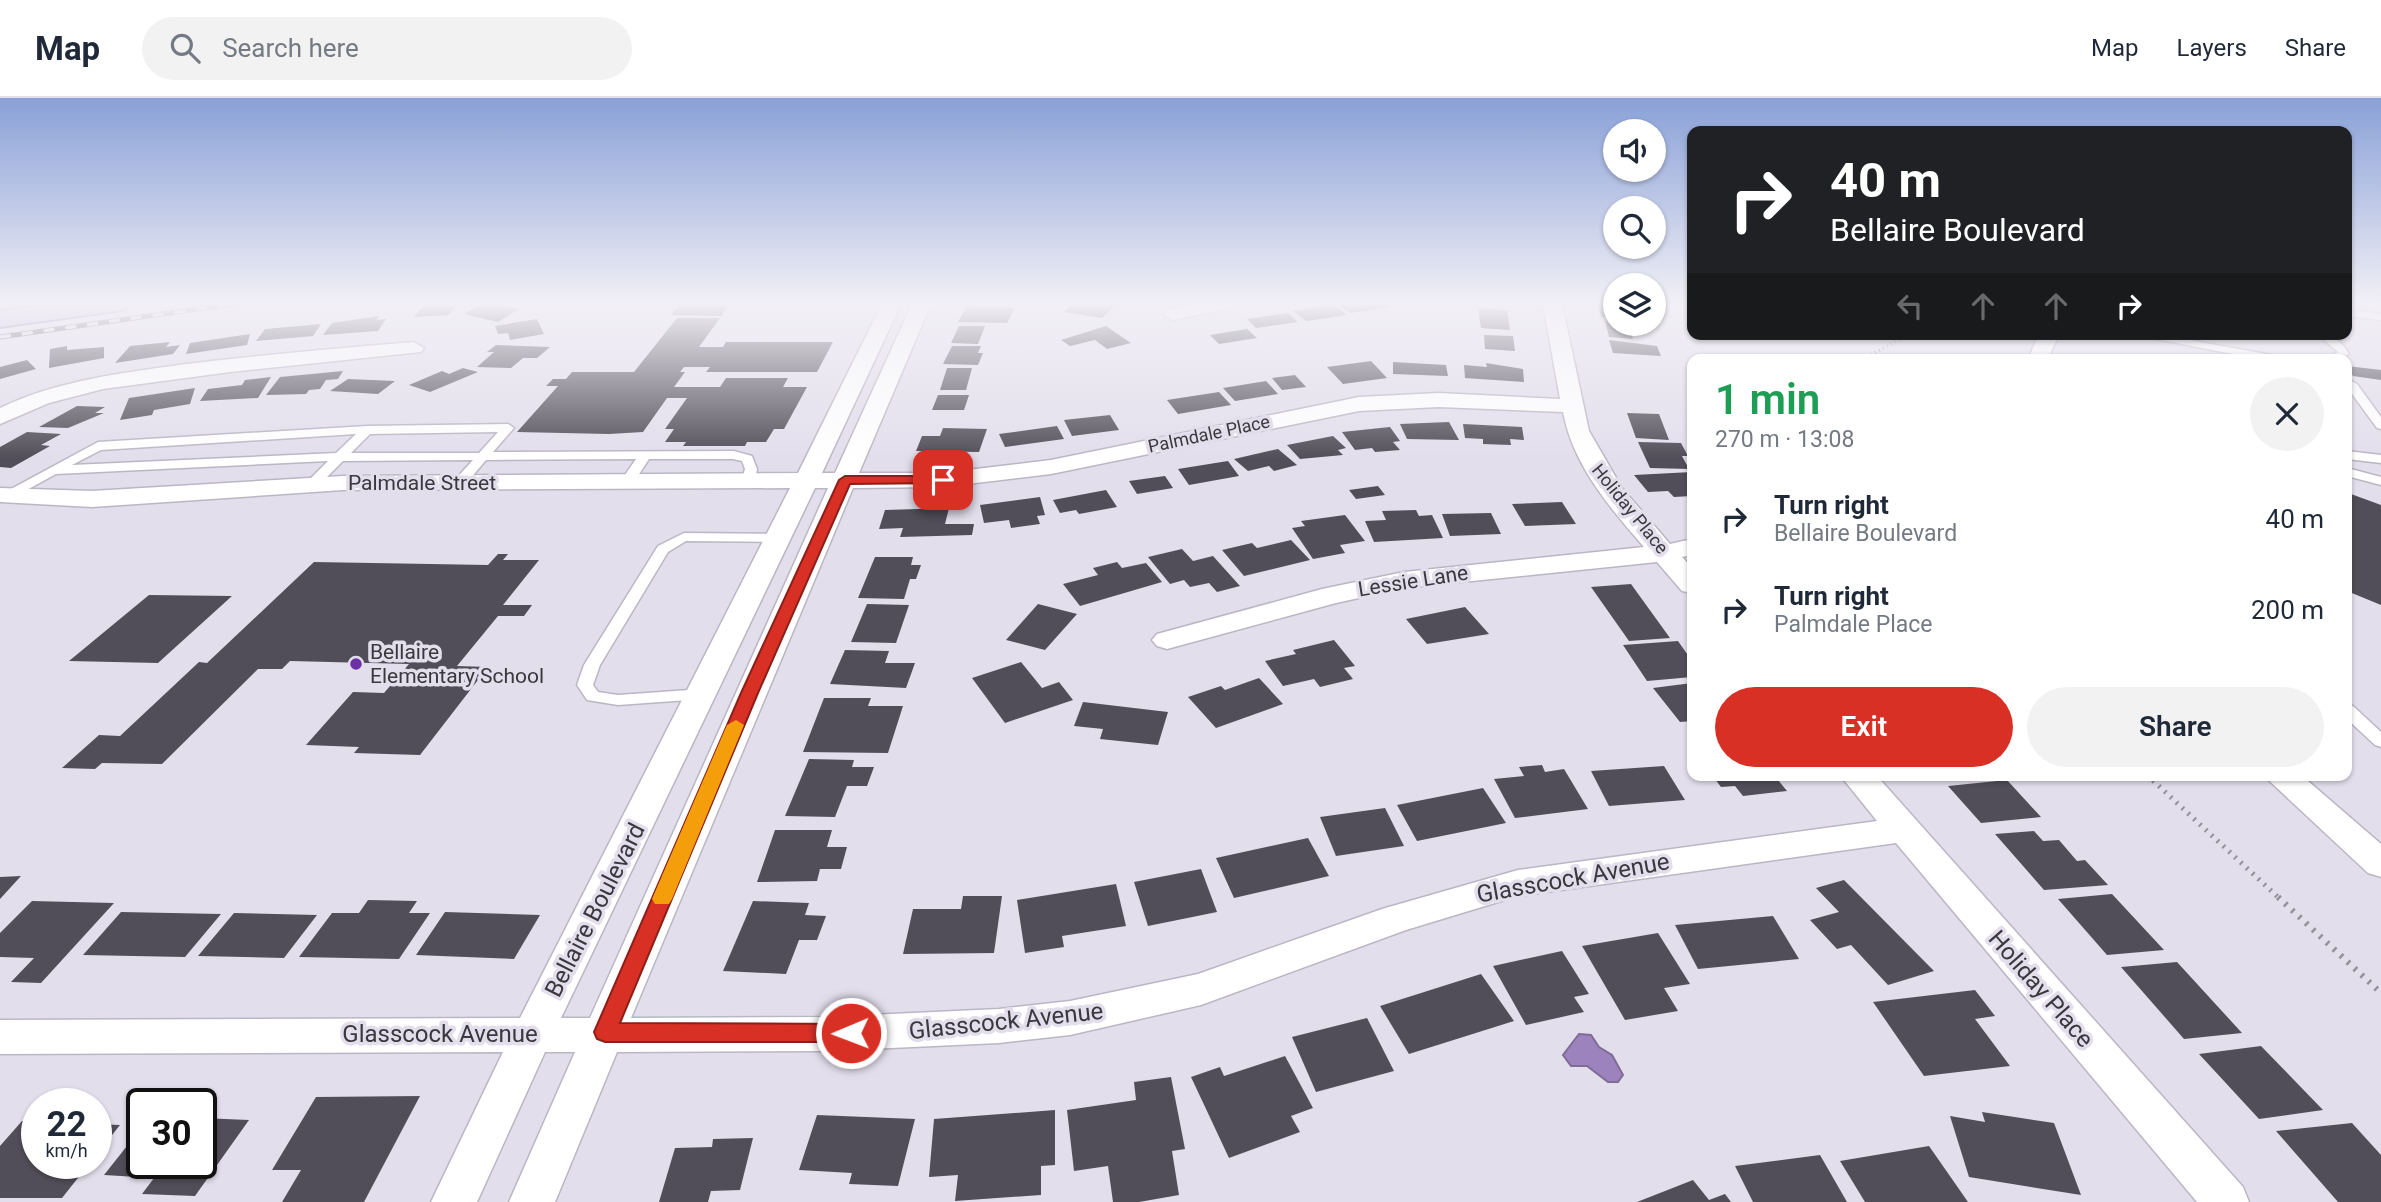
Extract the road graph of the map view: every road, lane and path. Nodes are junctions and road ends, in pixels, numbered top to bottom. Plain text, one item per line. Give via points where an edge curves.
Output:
1 (315, 356) edge
2 (883, 356) edge
3 (885, 356) edge
4 (1563, 356) edge
5 (2352, 385) edge
6 (1573, 406) junction
7 (0, 417) edge
8 (2381, 425) edge
9 (367, 430) junction
10 (485, 454) junction
11 (646, 454) junction
12 (2352, 456) edge
13 (340, 457) junction
14 (2381, 459) edge
15 (54, 470) junction
16 (2352, 473) edge
17 (845, 480) junction
18 (2381, 481) edge
19 (627, 482) junction
20 (748, 482) junction
21 (806, 482) junction
22 (460, 483) junction
23 (311, 485) junction
24 (4, 495) edge
25 (779, 538) junction
26 (1687, 548) edge
27 (1665, 553) junction
28 (1687, 579) edge
29 (1167, 640) dead end
30 (750, 693) junction
31 (703, 694) junction
32 (2352, 715) edge
33 (2381, 741) edge
34 (1862, 781) edge
35 (2153, 781) edge
36 (2287, 781) edge
37 (1904, 830) junction
38 (2381, 864) edge
39 (2381, 993) edge
40 (605, 1032) junction
41 (532, 1035) junction
42 (0, 1037) edge
43 (454, 1202) edge
44 (532, 1202) edge
45 (2226, 1202) edge

1 - 7 street via 76,387 39,397
2 - 21 street, Bellaire Boulevard
3 - 17 street, Bellaire Boulevard
4 - 6 street, Holiday Place
5 - 8 lane
6 - 17 street, Palmdale Place via 1439,400 1359,404 1051,467 943,480
6 - 27 street, Holiday Place via 1594,468
9 - 10 lane via 509,428
9 - 13 lane
9 - 15 lane via 98,446
10 - 11 lane
10 - 13 lane
10 - 22 lane
11 - 19 lane
11 - 20 lane via 741,457 748,459 751,469
12 - 14 lane
13 - 15 lane
13 - 23 lane
15 - 24 lane
16 - 18 lane
17 - 21 street, Palmdale Street
17 - 30 street, Bellaire Boulevard
19 - 20 street, Palmdale Street
19 - 22 street, Palmdale Street
20 - 21 street, Palmdale Street
21 - 25 street, Bellaire Boulevard
22 - 23 street, Palmdale Street
23 - 24 street, Palmdale Street via 92,499
25 - 31 street, Bellaire Boulevard
25 - 31 lane via 684,537 663,549 592,665 585,685 593,696 618,700
26 - 27 street, Lessie Lane
27 - 28 street, Holiday Place
27 - 29 street, Lessie Lane via 1404,580
30 - 31 street
30 - 40 street, Bellaire Boulevard
31 - 41 street, Bellaire Boulevard
32 - 33 lane
34 - 37 street, Holiday Place
35 - 39 path
36 - 38 street
37 - 40 street, Glasscock Avenue via 1518,883 1395,919 1201,989 1070,1018 925,1031
37 - 45 street, Holiday Place
40 - 41 street, Glasscock Avenue
40 - 44 street, Bellaire Boulevard
41 - 42 street, Glasscock Avenue
41 - 43 street, Bellaire Boulevard

